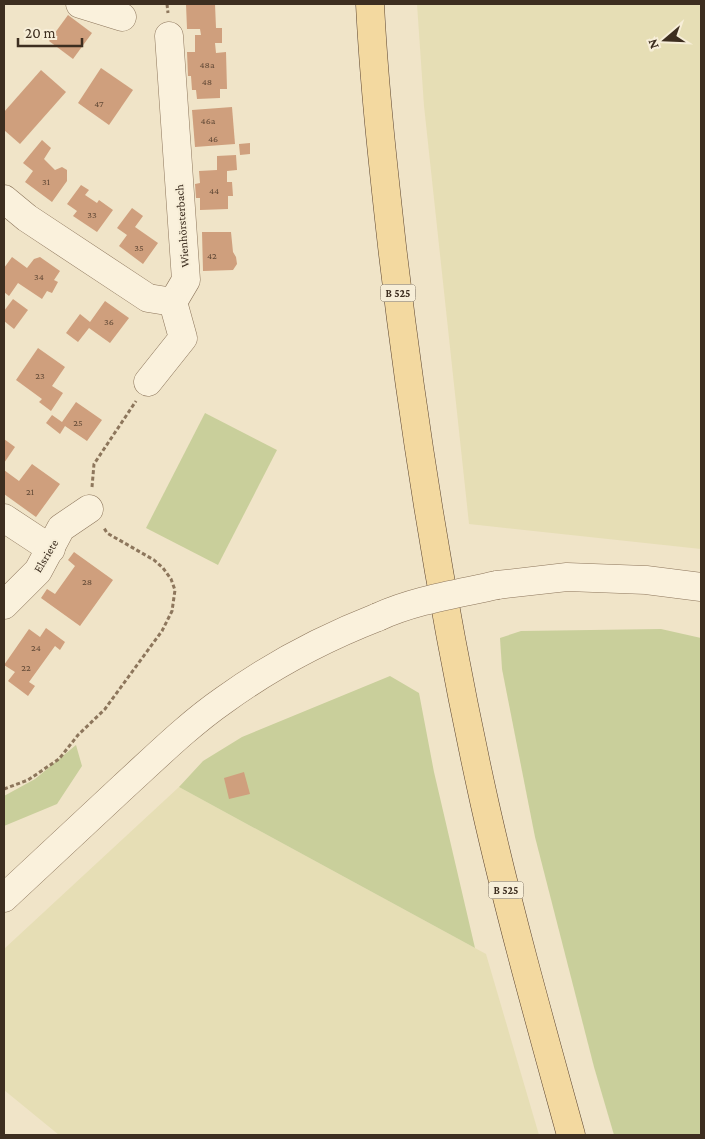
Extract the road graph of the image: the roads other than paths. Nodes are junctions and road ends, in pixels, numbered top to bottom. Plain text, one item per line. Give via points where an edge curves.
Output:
1 (80, 4) edge
2 (370, 4) edge
3 (122, 17) dead end
4 (169, 36) dead end
5 (4, 199) edge
6 (173, 302) junction
7 (148, 382) road end
8 (89, 509) road end
9 (4, 518) edge
10 (51, 549) junction
11 (701, 587) edge
12 (4, 605) edge
13 (4, 898) edge
14 (571, 1135) edge

1 - 3 street
2 - 14 main road, B 525 via 402,336 440,580 486,806 528,981
4 - 6 street, Wienhörsterbach via 186,280
5 - 6 street via 27,218 148,298
6 - 7 street via 183,338
8 - 10 street, Elsriete via 61,528
9 - 10 street
10 - 12 street, Elsriete via 38,571
11 - 13 street, bridge via 646,580 567,577 497,585 390,612 346,630 274,668 224,700 169,744

